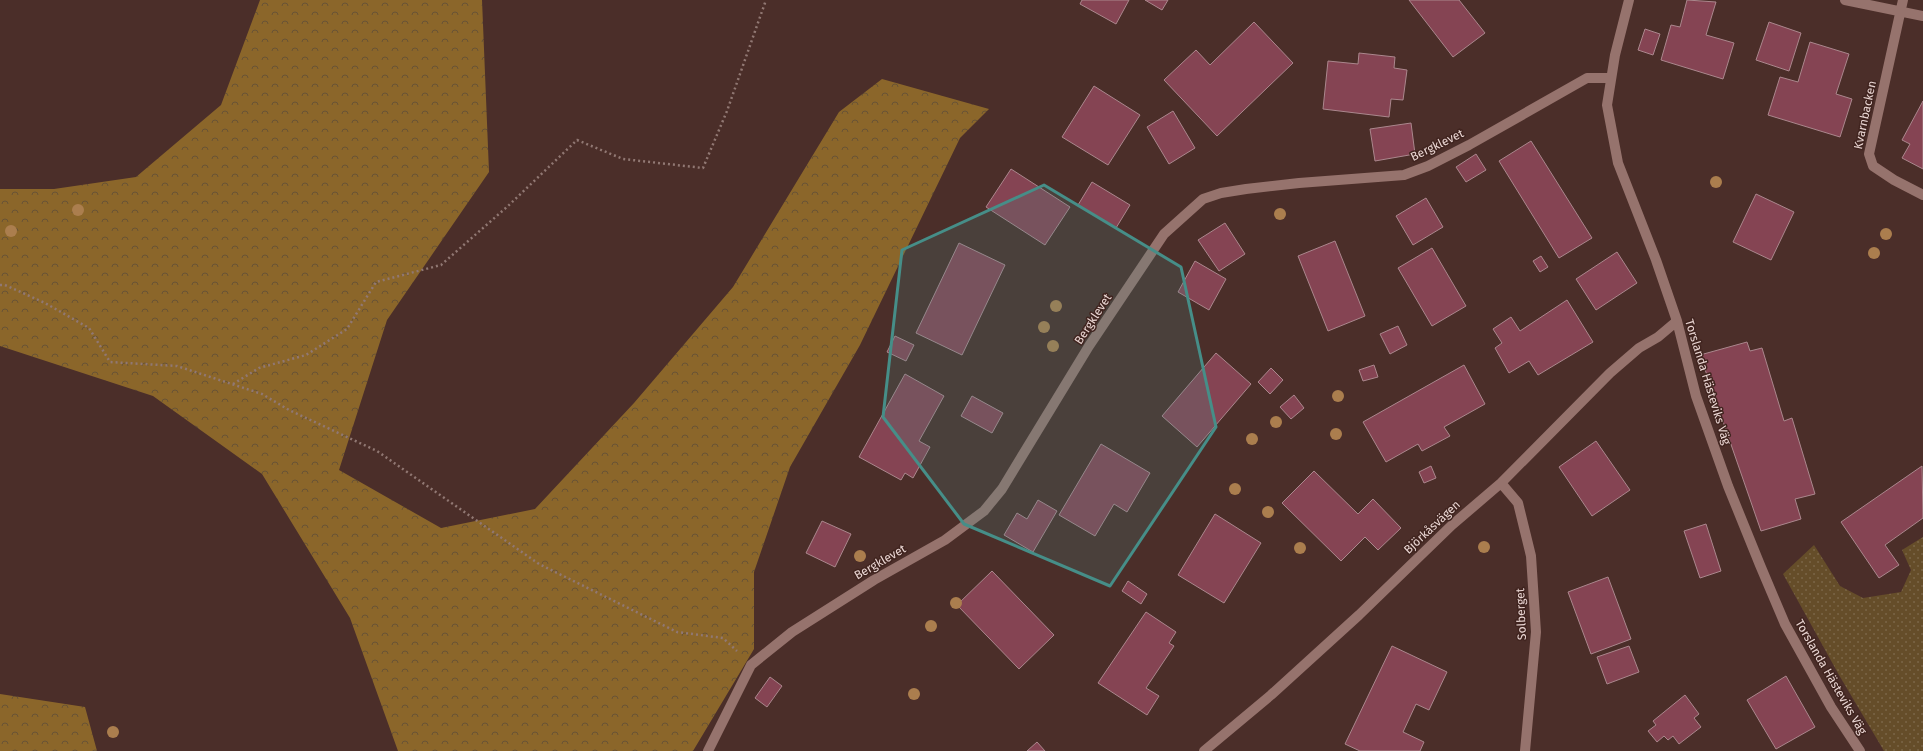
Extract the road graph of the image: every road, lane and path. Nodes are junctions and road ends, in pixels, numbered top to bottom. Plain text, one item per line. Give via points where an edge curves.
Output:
1 (766, 0) edge
2 (1629, 0) edge
3 (1845, 0) edge
4 (1903, 0) edge
5 (1901, 12) junction
6 (1923, 16) edge
7 (1611, 78) junction
8 (1923, 195) edge
9 (0, 285) edge
10 (1677, 321) junction
11 (233, 384) junction
12 (1500, 483) junction
13 (751, 664) junction
14 (708, 751) edge
15 (1204, 751) edge
16 (1525, 751) edge
17 (1860, 751) edge

1 - 11 path via 727,111 703,168 622,159 577,140 441,265 376,282 347,329 306,355 259,368
2 - 7 street, Torslanda Hästeviks Väg
3 - 5 street
4 - 5 street, Kvarnbacken
5 - 6 street
5 - 8 street, Kvarnbacken via 1869,154 1873,166
7 - 10 street, Torslanda Hästeviks Väg via 1607,106 1618,163
7 - 13 street, Bergklevet via 1587,78 1469,145 1404,175 1299,182 1221,193 1203,199 1164,234 1090,346 1002,489 984,511 945,540 874,580 792,632
9 - 11 path via 45,302 89,328 110,362 177,366
10 - 12 street, Björkåsvägen via 1610,373
10 - 17 street, Torslanda Hästeviks Väg via 1696,396 1728,486 1785,624 1831,707
11 - 13 path via 262,394 289,410 377,451 539,564 677,632 723,638
12 - 15 street, Björkåsvägen via 1271,695
12 - 16 street, Solberget via 1518,503 1531,556 1536,632
13 - 14 street, Bergklevet

